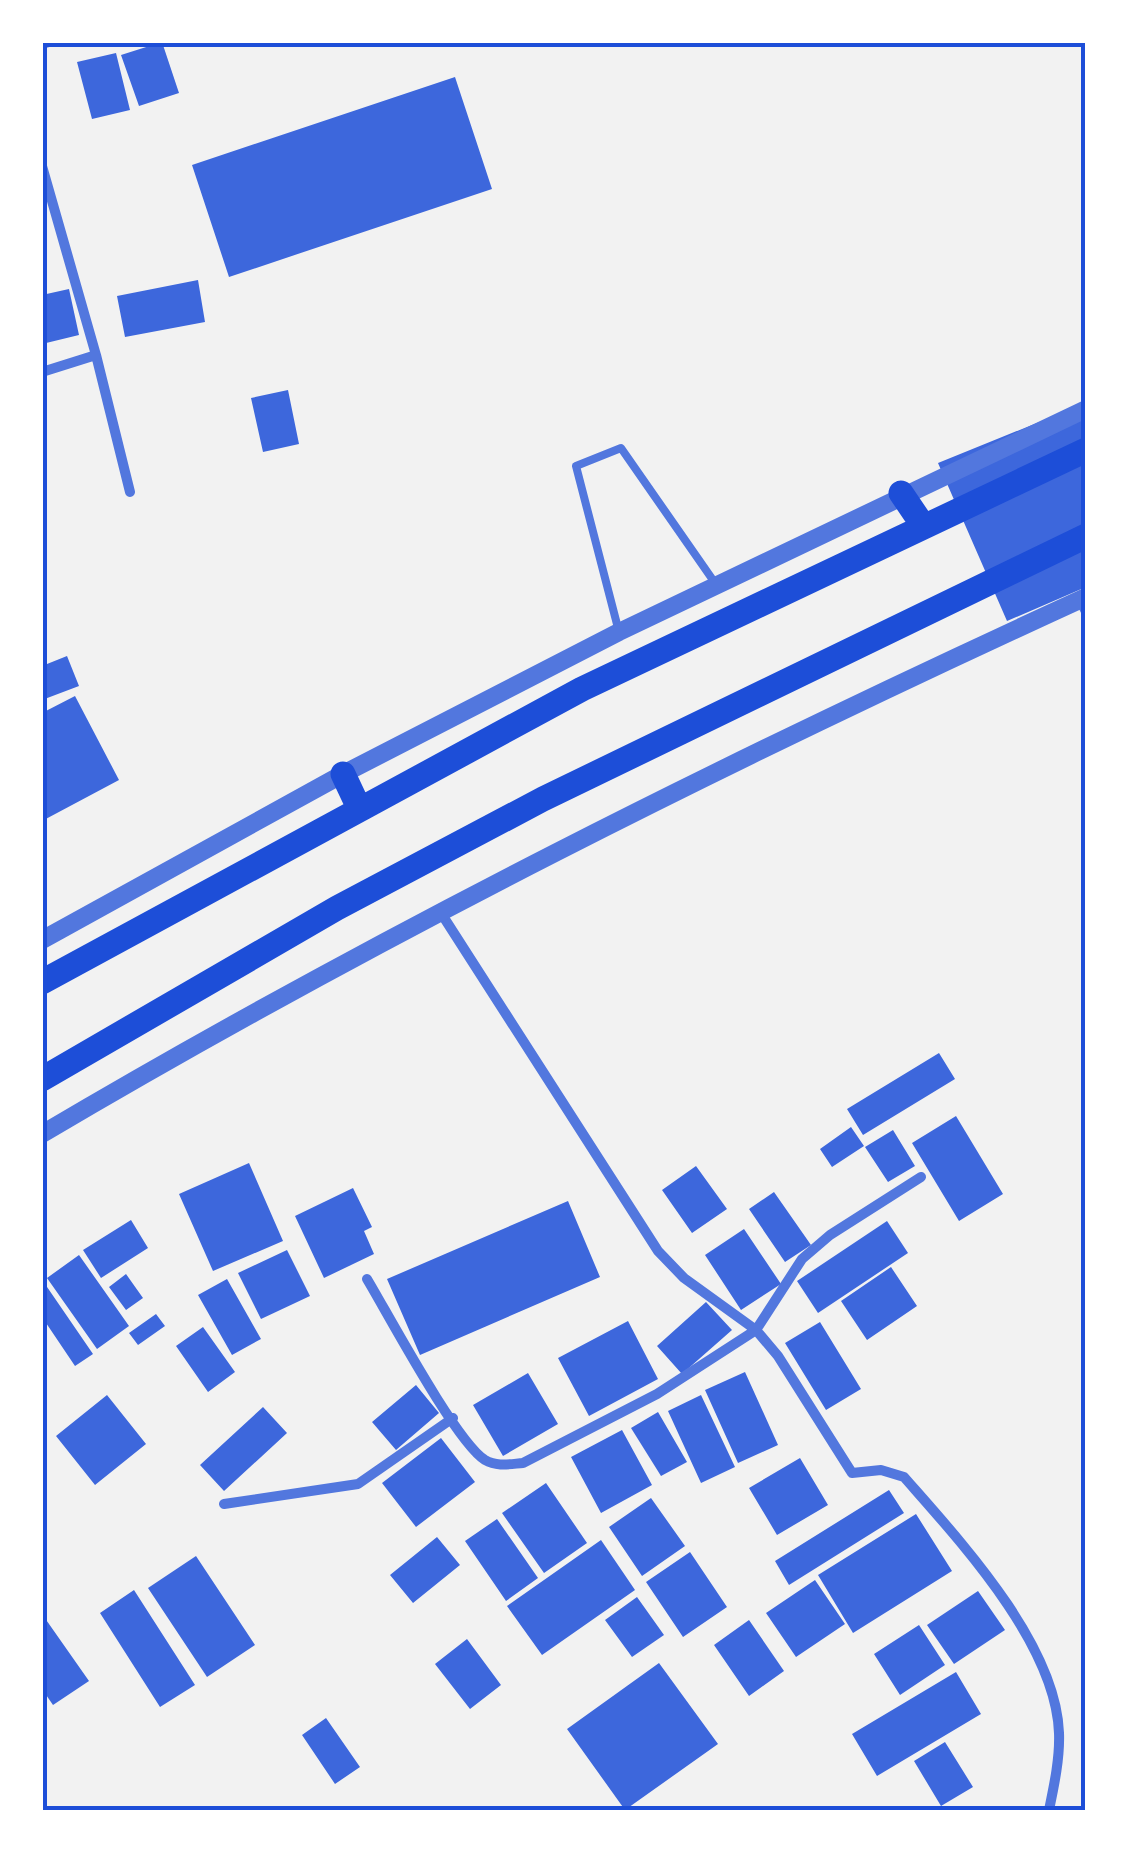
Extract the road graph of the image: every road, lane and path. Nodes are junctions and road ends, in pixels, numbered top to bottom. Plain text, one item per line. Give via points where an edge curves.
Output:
1 (42, 166) edge
2 (96, 355) junction
3 (42, 372) edge
4 (1086, 409) edge
5 (1086, 450) edge
6 (130, 492) dead end
7 (901, 493) junction
8 (922, 524) junction
9 (1086, 536) edge
10 (716, 585) junction
11 (1083, 604) edge
12 (619, 632) junction
13 (344, 774) junction
14 (359, 808) junction
15 (441, 913) junction
16 (42, 940) edge
17 (42, 982) edge
18 (42, 1079) edge
19 (42, 1134) edge
20 (921, 1177) dead end
21 (368, 1279) dead end
22 (756, 1330) junction
23 (453, 1418) junction
24 (224, 1504) dead end
25 (1048, 1810) edge

1 - 2 street
2 - 3 street
2 - 6 street
4 - 7 street
5 - 8 main road
7 - 8 main road
7 - 10 street
8 - 14 main road via 582,689
9 - 18 main road via 542,799 337,908
10 - 12 street
10 - 12 lane via 621,448 586,460 576,466
11 - 15 street via 746,758
12 - 13 street
13 - 14 main road
13 - 16 street
14 - 17 main road
15 - 19 street via 218,1030
15 - 22 street via 658,1251
20 - 22 street via 802,1260
21 - 23 street
22 - 23 street via 657,1394 523,1463 483,1459
22 - 25 street via 852,1473 881,1470 904,1477 1042,1662 1060,1732
23 - 24 street via 358,1484

